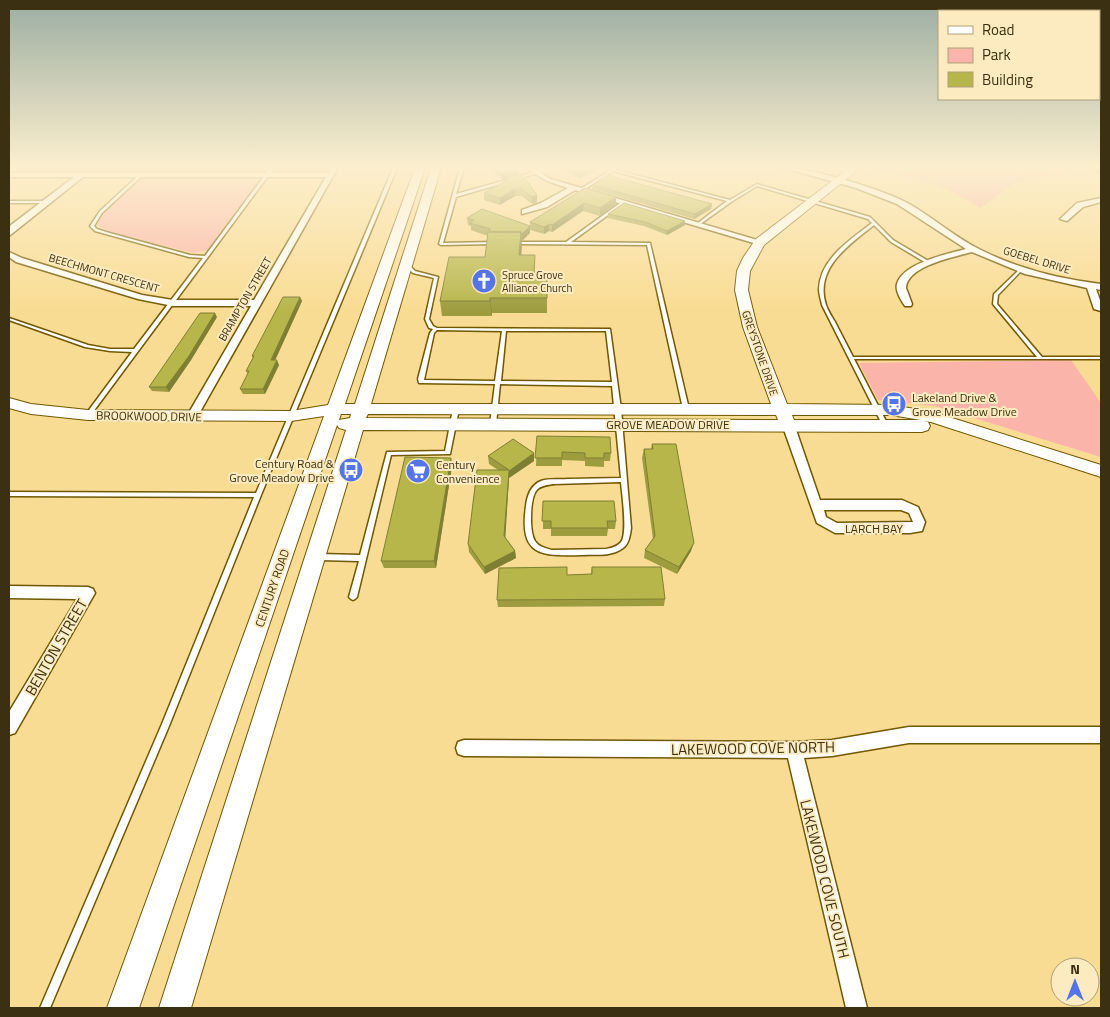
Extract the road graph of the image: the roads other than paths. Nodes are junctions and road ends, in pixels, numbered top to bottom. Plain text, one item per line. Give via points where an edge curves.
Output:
1 (29, 215) edge
2 (99, 215) edge
3 (237, 215) edge
4 (306, 215) edge
5 (375, 215) edge
6 (403, 215) edge
7 (421, 215) edge
8 (449, 215) edge
9 (605, 215) edge
10 (670, 215) edge
11 (711, 215) edge
12 (794, 215) edge
13 (863, 215) edge
14 (921, 215) edge
15 (1068, 215) edge
16 (1064, 219) dead end
17 (874, 223) junction
18 (699, 224) junction
19 (9, 234) edge
20 (760, 242) junction
21 (499, 243) edge
22 (509, 243) edge
23 (567, 243) junction
24 (973, 249) junction
25 (9, 254) edge
26 (206, 257) junction
27 (929, 263) junction
28 (406, 264) junction
29 (1021, 269) junction
30 (1091, 286) junction
31 (1101, 287) edge
32 (173, 302) junction
33 (255, 303) junction
34 (908, 304) dead end
35 (1099, 309) dead end
36 (9, 319) edge
37 (436, 329) junction
38 (504, 330) junction
39 (136, 351) junction
40 (1040, 357) junction
41 (851, 358) junction
42 (1101, 358) edge
43 (498, 384) junction
44 (615, 384) junction
45 (9, 403) edge
46 (686, 409) junction
47 (781, 409) junction
48 (877, 410) junction
49 (88, 415) junction
50 (192, 416) junction
51 (291, 416) junction
52 (359, 416) junction
53 (455, 416) junction
54 (494, 416) junction
55 (618, 416) junction
56 (332, 417) junction
57 (788, 424) junction
58 (885, 425) junction
59 (978, 433) junction
60 (1101, 471) edge
61 (623, 480) junction
62 (9, 494) edge
63 (258, 496) junction
64 (815, 504) junction
65 (315, 557) junction
66 (362, 558) junction
67 (9, 592) edge
68 (352, 597) dead end
69 (10, 722) edge
70 (1101, 735) edge
71 (464, 748) dead end
72 (794, 750) junction
73 (45, 1008) edge
74 (124, 1008) edge
75 (175, 1008) edge
76 (857, 1008) edge

1 - 19 street
2 - 26 lane via 92,226 96,230 190,256
3 - 26 lane
4 - 33 street, BRAMPTON STREET
5 - 51 lane
6 - 56 street, CENTURY ROAD
7 - 28 street
8 - 21 lane via 441,244
9 - 23 lane
10 - 18 street
11 - 18 lane
12 - 20 street, GREYSTONE DRIVE
13 - 17 lane
14 - 24 street, GOEBEL DRIVE
15 - 16 street
17 - 27 lane via 892,241
17 - 41 lane via 837,253 822,280 820,293 824,305
18 - 20 street
20 - 47 street, GREYSTONE DRIVE via 748,257 742,276 742,298
22 - 23 lane
23 - 46 lane via 649,244
24 - 27 street
24 - 29 street, GOEBEL DRIVE
25 - 32 street, BEECHMONT CRESCENT via 19,260 141,297
26 - 32 lane
27 - 34 street via 914,269 902,282 901,290
28 - 37 lane via 414,272 436,277 427,319 430,327
28 - 52 street
29 - 30 street, GOEBEL DRIVE
29 - 40 lane via 996,295 995,304
30 - 31 street, GOEBEL DRIVE
30 - 35 street
32 - 33 street, BEECHMONT CRESCENT
32 - 39 lane
33 - 50 street, BRAMPTON STREET
36 - 39 lane via 87,346
37 - 38 lane
37 - 43 lane via 432,333 422,382
38 - 43 lane
38 - 44 lane via 608,330
39 - 49 lane
40 - 41 lane
40 - 42 lane
41 - 48 lane
43 - 44 lane
43 - 54 lane
44 - 55 lane
45 - 49 street, BROOKWOOD DRIVE
46 - 47 street, GROVE MEADOW DRIVE
46 - 55 street, GROVE MEADOW DRIVE
47 - 48 street, GROVE MEADOW DRIVE
47 - 57 street, GREYSTONE DRIVE
48 - 58 lane
48 - 59 street, GROVE MEADOW DRIVE via 934,417
49 - 50 street, BROOKWOOD DRIVE
50 - 51 street, BROOKWOOD DRIVE
51 - 56 street, BROOKWOOD DRIVE
51 - 63 lane
52 - 53 street, GROVE MEADOW DRIVE
52 - 56 street, BROOKWOOD DRIVE
52 - 65 street
53 - 54 street, GROVE MEADOW DRIVE
53 - 66 lane via 448,453 389,453
54 - 55 street, GROVE MEADOW DRIVE
55 - 57 street, GROVE MEADOW DRIVE
55 - 61 lane
56 - 74 main road, CENTURY ROAD
57 - 58 street, GROVE MEADOW DRIVE
57 - 64 street, LARCH BAY
58 - 59 street, GROVE MEADOW DRIVE via 934,426
59 - 60 street, GROVE MEADOW DRIVE
61 - 61 lane via 554,482 535,488 529,503 527,533 531,542 551,553 608,552 620,548 626,540 628,528
62 - 63 lane
63 - 73 lane
64 - 64 street, LARCH BAY via 902,505 914,510 919,522 917,527 910,528 836,528 821,520
65 - 66 lane
65 - 75 street
66 - 68 lane
67 - 69 street, BENTON STREET via 88,593
70 - 72 street, LAKEWOOD COVE NORTH via 909,735 832,748
71 - 72 street, LAKEWOOD COVE NORTH
72 - 76 street, LAKEWOOD COVE SOUTH

